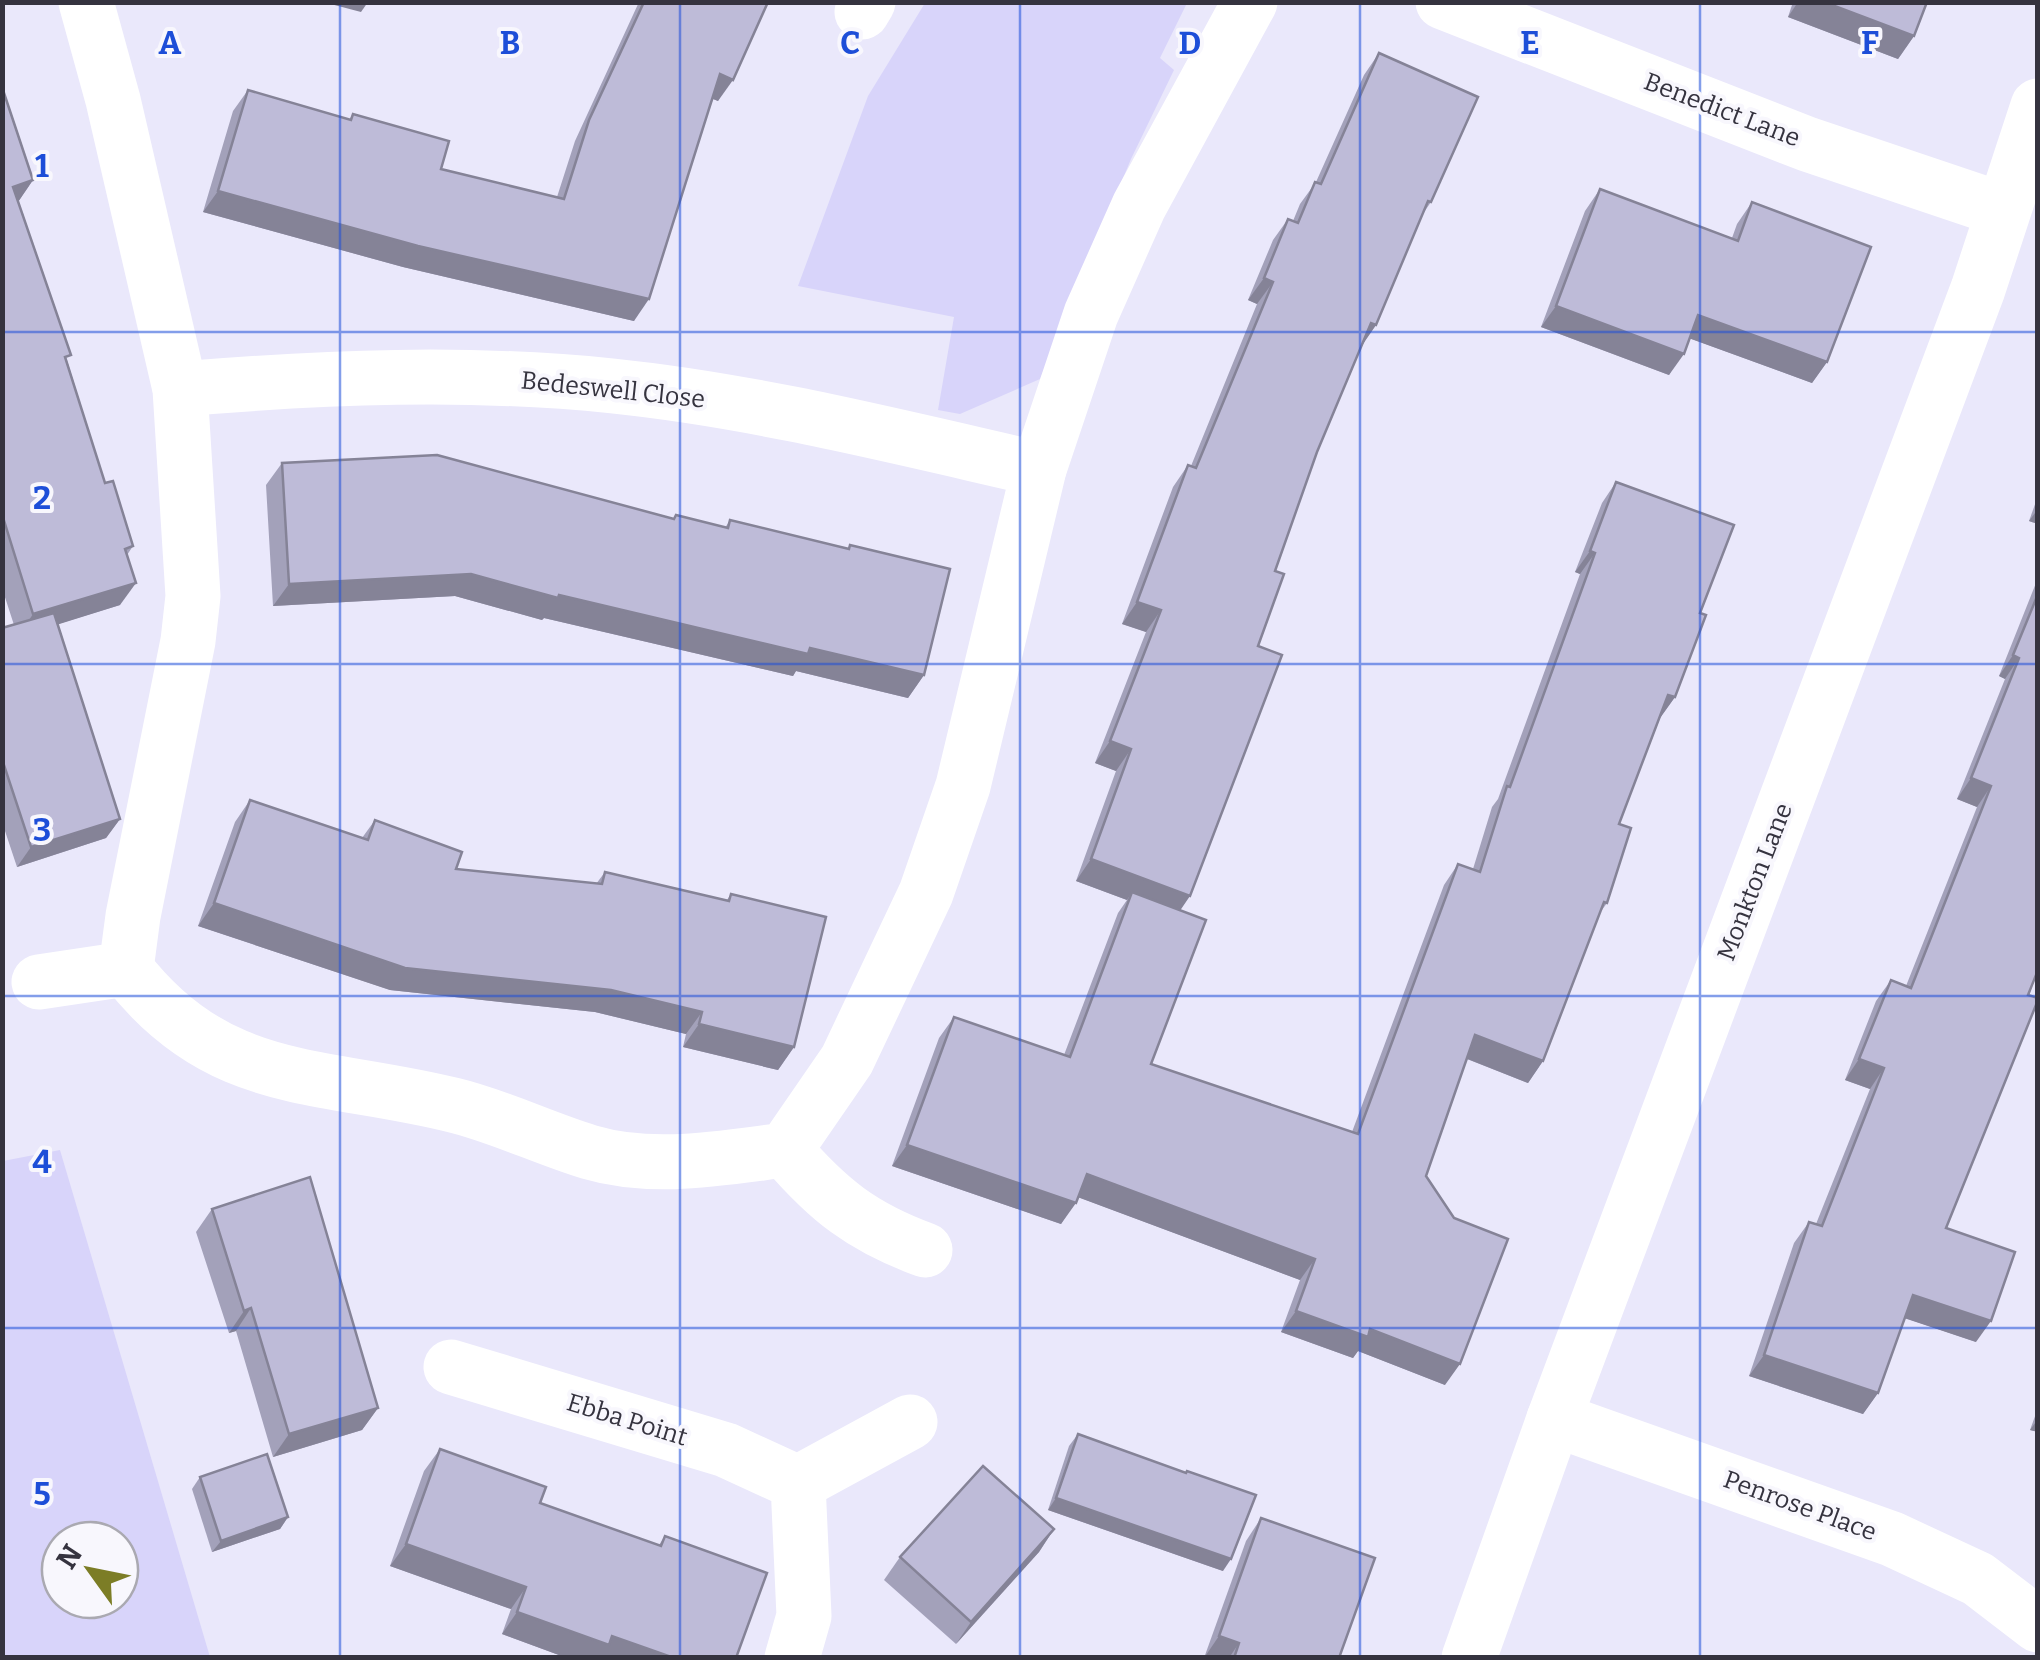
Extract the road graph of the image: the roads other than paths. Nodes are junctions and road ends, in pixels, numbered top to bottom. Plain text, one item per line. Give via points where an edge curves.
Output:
1 (86, 2) edge
2 (1250, 2) edge
3 (1443, 2) edge
4 (2038, 106) edge
5 (2004, 210) junction
6 (180, 389) junction
7 (1039, 470) junction
8 (126, 968) junction
9 (39, 982) dead end
10 (785, 1150) junction
11 (925, 1250) dead end
12 (451, 1367) dead end
13 (1554, 1419) junction
14 (910, 1422) dead end
15 (798, 1483) junction
16 (2036, 1620) edge
17 (792, 1658) edge
18 (1469, 1658) edge

1 - 6 street
2 - 7 street via 1139,206 1090,314
3 - 5 street, Benedict Lane via 1807,144
4 - 5 street, Monkton Lane
5 - 13 street, Monkton Lane
6 - 7 street, Bedeswell Close via 447,376 613,386 788,413
6 - 8 street via 193,596
7 - 10 street via 962,786 926,893 847,1060
8 - 9 street
8 - 10 street via 180,1024 255,1066 457,1106 593,1153 652,1162
10 - 11 street via 841,1208
12 - 15 street, Ebba Point via 726,1450
13 - 16 street, Penrose Place via 1892,1539 1978,1579
13 - 18 street, Monkton Lane
14 - 15 street
15 - 17 street via 804,1616

